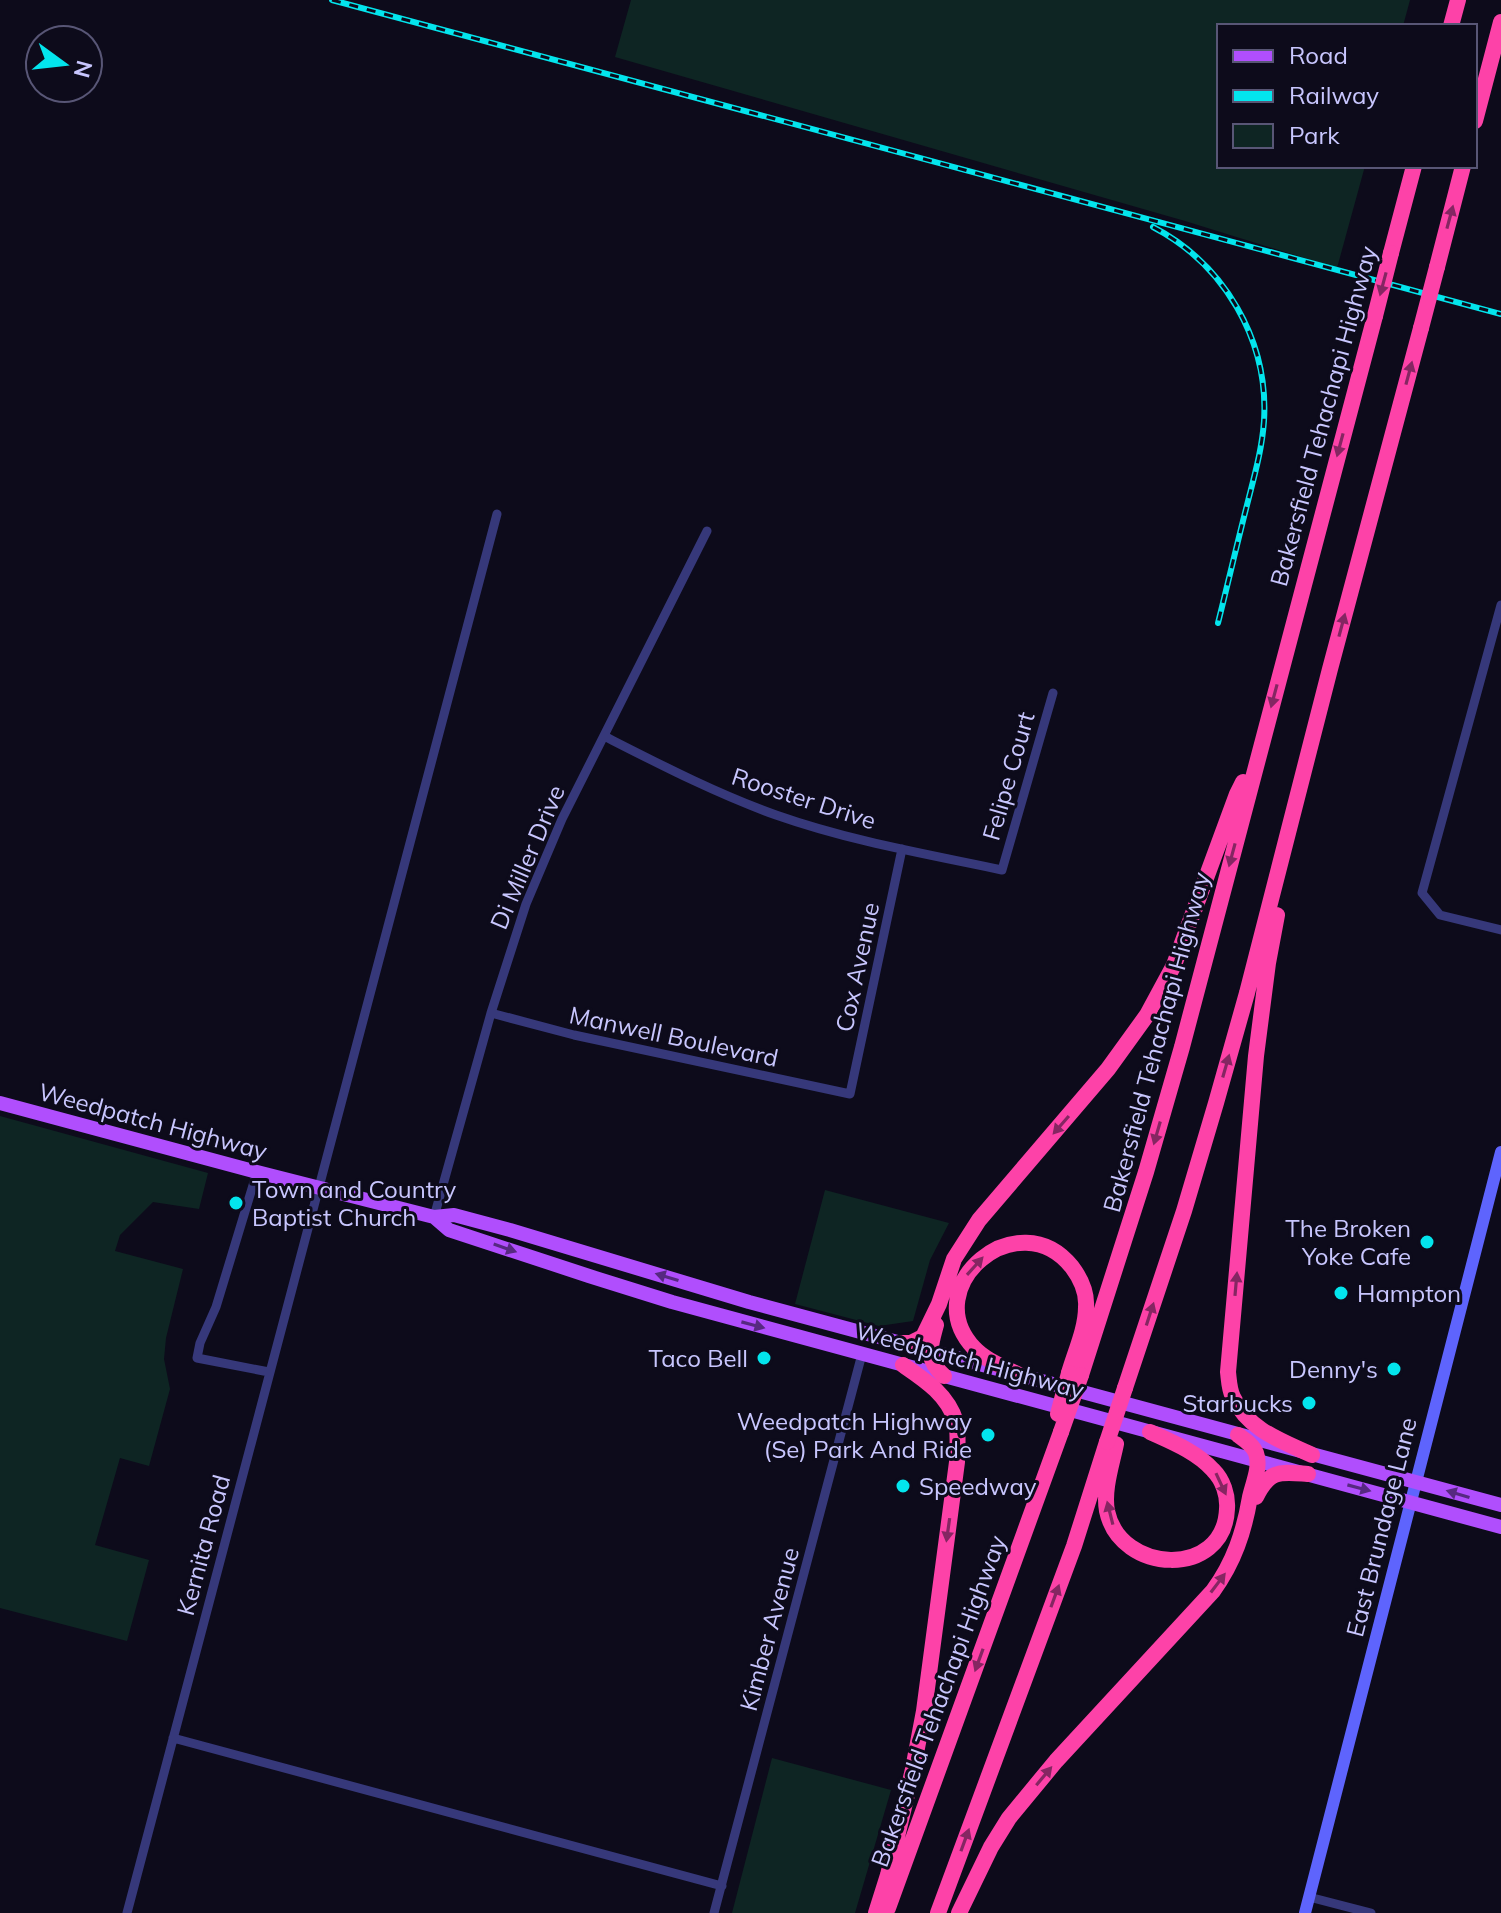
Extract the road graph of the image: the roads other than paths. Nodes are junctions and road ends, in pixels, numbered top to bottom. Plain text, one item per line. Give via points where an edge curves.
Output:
1 (1458, 0) edge
2 (1501, 22) edge
3 (1452, 24) edge
4 (1477, 113) edge
5 (1413, 168) edge
6 (1462, 168) edge
7 (497, 514) dead end
8 (707, 531) dead end
9 (1501, 605) edge
10 (1330, 669) junction
11 (1053, 693) dead end
12 (604, 736) junction
13 (1259, 753) junction
14 (902, 849) junction
15 (1002, 870) joint
16 (1501, 930) edge
17 (491, 1013) junction
18 (850, 1094) joint
19 (0, 1103) edge
20 (1501, 1152) edge
21 (257, 1172) junction
22 (319, 1187) junction
23 (434, 1217) junction
24 (939, 1304) junction
25 (900, 1343) junction
26 (930, 1352) junction
27 (862, 1354) junction
28 (903, 1365) junction
29 (269, 1372) junction
30 (1075, 1374) junction
31 (944, 1376) junction
32 (1021, 1376) junction
33 (1150, 1432) junction
34 (1238, 1435) junction
35 (1111, 1443) junction
36 (1312, 1455) junction
37 (1257, 1460) junction
38 (1308, 1474) junction
39 (1415, 1481) junction
40 (1410, 1501) junction
41 (1501, 1505) edge
42 (1249, 1509) junction
43 (1501, 1527) edge
44 (173, 1738) junction
45 (722, 1886) junction
46 (1309, 1897) junction
47 (127, 1913) edge
48 (714, 1913) edge
49 (876, 1913) edge
50 (886, 1913) edge
51 (938, 1913) edge
52 (959, 1913) edge
53 (1305, 1913) edge
54 (1371, 1913) edge

1 - 3 highway
2 - 4 highway
5 -> 13 highway, Bakersfield Tehachapi Highway, bridge
10 -> 6 highway, bridge
7 - 22 street, Kernita Road
8 - 12 street, Di Miller Drive
9 - 16 street via 1422,893 1440,915
35 -> 10 highway, bridge via 1216,1103
36 -> 10 highway via 1253,1424 1231,1394 1228,1372 1261,1007
11 - 15 street, Felipe Court
12 - 14 street, Rooster Drive via 763,810
12 - 17 street, Di Miller Drive via 544,861
13 -> 24 highway via 1237,794 1174,965 1147,1015 1108,1069 979,1220 954,1259
13 -> 30 highway, Bakersfield Tehachapi Highway via 1138,1200
14 - 15 street, Rooster Drive
14 - 18 street, Cox Avenue
17 - 18 street, Manwell Boulevard
17 - 23 street, Di Miller Drive
19 - 21 main road, Weedpatch Highway
20 - 39 main road, East Brundage Lane
21 - 22 main road, Weedpatch Highway
21 - 29 street via 197,1358
22 - 23 main road, Weedpatch Highway
22 - 29 street, Kernita Road
25 -> 23 main road, Weedpatch Highway via 510,1230 454,1215
23 -> 27 main road, Weedpatch Highway via 449,1230 589,1276
24 - 25 highway via 923,1337
24 - 26 highway
25 - 26 main road, Weedpatch Highway
26 - 31 highway
26 - 32 main road, Weedpatch Highway
27 - 28 main road, Weedpatch Highway
27 - 45 street, Kimber Avenue
28 - 31 main road, Weedpatch Highway
28 -> 49 highway via 949,1405 957,1425 957,1462 924,1711
29 - 44 street, Kernita Road
32 -> 30 highway via 972,1346 958,1314 961,1288 971,1268 991,1251 1014,1244 1050,1250 1069,1264 1082,1284 1086,1310
30 -> 50 highway, Bakersfield Tehachapi Highway, bridge via 1025,1534
31 - 33 main road, Weedpatch Highway
32 - 34 main road, Weedpatch Highway
33 -> 35 highway via 1203,1461 1224,1488 1228,1506 1221,1536 1190,1557 1153,1558 1132,1548 1115,1530 1107,1509
33 - 37 main road, Weedpatch Highway
34 - 36 main road, Weedpatch Highway
34 - 37 highway
51 -> 35 highway
36 - 39 main road, Weedpatch Highway
37 - 38 main road, Weedpatch Highway
37 - 42 highway
38 -> 40 main road, Weedpatch Highway
38 - 42 highway via 1271,1476
39 - 40 main road, East Brundage Lane
41 -> 39 main road, Weedpatch Highway
40 - 43 main road, Weedpatch Highway
40 - 46 main road, East Brundage Lane
52 -> 42 highway via 1009,1818 1227,1572
44 - 45 street
44 - 47 street, Kernita Road
45 - 48 street, Kimber Avenue
46 - 53 main road, East Brundage Lane
46 - 54 street

